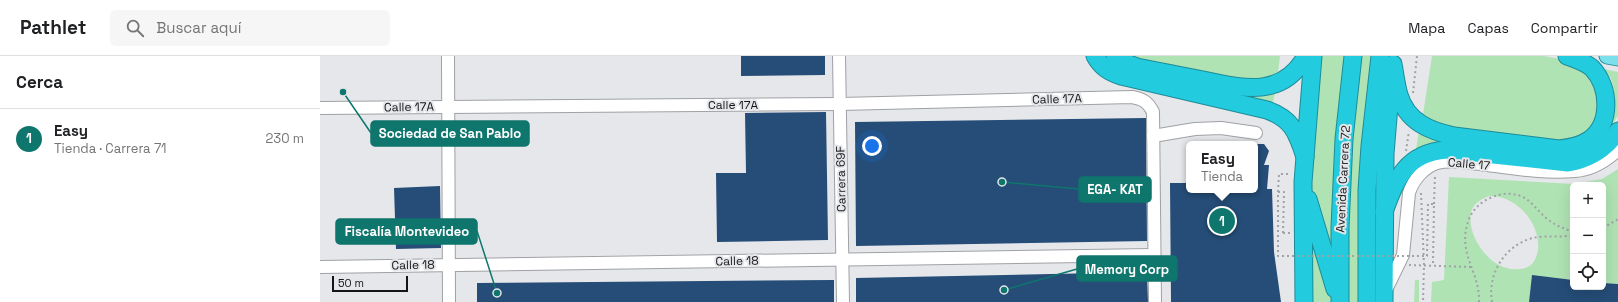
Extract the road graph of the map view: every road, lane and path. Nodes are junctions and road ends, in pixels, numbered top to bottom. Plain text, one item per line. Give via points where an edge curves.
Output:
1 (448, 56) edge
2 (839, 56) edge
3 (1095, 56) edge
4 (1115, 56) edge
5 (1306, 56) edge
6 (1313, 56) edge
7 (1353, 56) edge
8 (1567, 56) edge
9 (1607, 56) edge
10 (1618, 58) edge
11 (1389, 59) edge
12 (840, 104) junction
13 (448, 107) junction
14 (320, 108) edge
15 (1618, 131) edge
16 (1256, 132) dead end
17 (1153, 136) junction
18 (1618, 150) edge
19 (1305, 157) junction
20 (1278, 174) dead end
21 (1303, 182) junction
22 (1435, 187) dead end
23 (1278, 192) junction
24 (1434, 204) junction
25 (1384, 212) junction
26 (1618, 219) edge
27 (1606, 226) edge
28 (1570, 231) edge
29 (1283, 233) dead end
30 (1570, 235) edge
31 (1154, 255) junction
32 (842, 260) junction
33 (1433, 264) junction
34 (449, 265) junction
35 (1399, 265) junction
36 (320, 267) edge
37 (1471, 267) junction
38 (1384, 297) edge
39 (449, 302) edge
40 (842, 302) edge
41 (1155, 302) edge
42 (1304, 302) edge
43 (1340, 302) edge
44 (1367, 302) edge
45 (1479, 302) edge
46 (1492, 302) edge

1 - 13 street
2 - 12 street, Carrera 69F
3 - 19 highway via 1111,73 1276,113 1291,124
4 - 5 highway via 1137,67 1240,88 1255,88 1271,86 1283,80
6 - 19 highway
7 - 43 highway, Avenida Carrera 72 via 1344,139
8 - 11 highway via 1591,67 1605,92 1606,110 1602,124 1589,140 1570,148 1559,149 1454,136 1425,128 1411,116 1403,104
9 - 10 main road
11 - 25 highway
11 - 44 highway, Avenida Carrera 72 via 1368,168
12 - 13 street, Calle 17A
12 - 17 street, Calle 17A via 1132,97 1145,100 1153,112
12 - 32 street, Carrera 69F
13 - 14 street, Calle 17A
13 - 34 street
15 - 25 highway via 1602,150 1581,161 1568,163 1446,150 1431,153 1408,165 1399,176
16 - 17 street via 1215,128
17 - 31 street
18 - 35 street, Calle 17 via 1605,161 1575,172 1529,170 1452,161 1435,163 1423,171 1411,186 1404,248
19 - 21 highway
20 - 23 path
21 - 42 highway
21 - 43 highway
22 - 24 path
23 - 24 path, bridge via 1278,256 1427,256 1428,204
23 - 29 path, bridge via 1284,192
24 - 33 path, bridge
25 - 38 highway
26 - 27 path
28 - 37 path via 1553,223 1523,198 1510,194 1495,196 1476,208 1466,228 1465,247
30 - 46 path via 1533,238 1512,248 1500,262 1496,272
31 - 32 street, Calle 18
31 - 41 street
32 - 34 street, Calle 18
32 - 40 street, Carrera 69F
33 - 35 path
33 - 37 path
34 - 36 street, Calle 18
34 - 39 street
35 - 38 street, Calle 17
37 - 45 path via 1478,285

